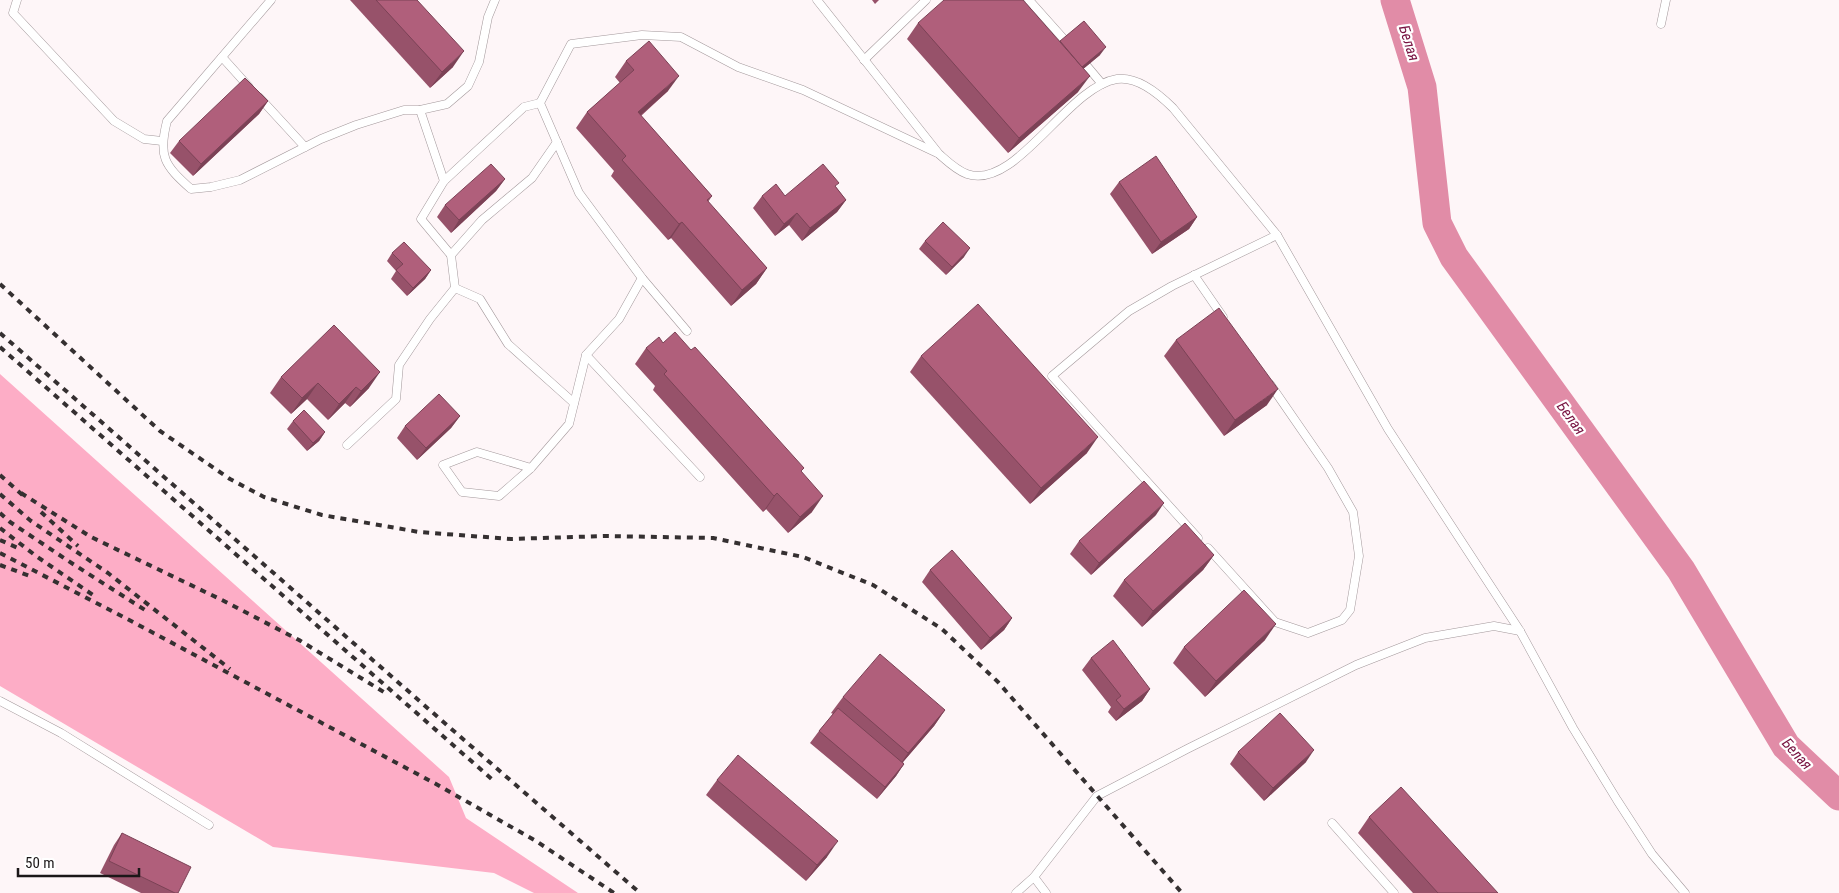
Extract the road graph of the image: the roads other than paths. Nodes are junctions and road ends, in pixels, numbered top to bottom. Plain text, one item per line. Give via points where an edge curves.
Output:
1 (17, 0) edge
2 (271, 0) edge
3 (495, 0) edge
4 (817, 0) edge
5 (926, 0) edge
6 (1029, 0) edge
7 (1666, 0) edge
8 (1661, 24) dead end
9 (222, 57) junction
10 (864, 60) junction
11 (1102, 84) junction
12 (540, 103) junction
13 (420, 110) junction
14 (162, 141) junction
15 (557, 142) junction
16 (305, 147) junction
17 (939, 154) junction
18 (444, 181) junction
19 (1277, 235) junction
20 (451, 255) junction
21 (1194, 275) junction
22 (642, 278) junction
23 (455, 288) junction
24 (1228, 324) edge
25 (687, 331) dead end
26 (586, 355) junction
27 (1267, 380) edge
28 (574, 403) junction
29 (347, 445) dead end
30 (531, 468) junction
31 (700, 477) dead end
32 (1520, 631) junction
33 (0, 701) edge
34 (1332, 823) dead end
35 (209, 825) dead end
36 (1034, 877) junction
37 (1016, 893) edge
38 (1046, 893) edge
39 (1394, 893) edge
40 (1685, 893) edge

1 - 14 lane via 13,13 114,121 144,139
2 - 9 lane
3 - 13 lane via 488,17 479,62 468,86 447,104
4 - 10 lane
5 - 10 lane
6 - 11 lane
7 - 8 lane
9 - 14 lane via 167,120
9 - 16 lane
10 - 17 lane
11 - 17 lane via 1075,104 1016,160 996,173 967,174 954,168
11 - 19 lane via 1118,79 1132,80 1163,98
12 - 15 lane
12 - 17 lane via 571,44 642,35 681,37 738,67 804,90
12 - 18 lane via 524,107
13 - 16 lane via 404,110 356,125
13 - 18 lane
14 - 16 lane via 165,159 176,176 191,189 240,180
15 - 20 lane via 532,178 482,220
15 - 22 lane via 579,193
18 - 20 lane via 421,219
19 - 21 lane
19 - 32 lane via 1388,429
20 - 23 lane
21 - 24 lane
21 - 27 lane via 1129,311 1052,376 1275,622 1308,633 1342,620 1350,610 1359,556 1353,512 1328,468
22 - 25 lane
22 - 26 lane via 619,319
23 - 28 lane via 480,299 508,344
23 - 29 lane via 398,365 396,399
26 - 28 lane
26 - 31 lane
28 - 30 lane via 569,424
30 - 30 lane via 499,496 462,492 443,465 477,452
32 - 36 lane via 1494,626 1425,638 1356,665 1187,748 1097,796
32 - 40 lane via 1573,728 1622,808 1652,854
33 - 35 lane via 61,733
34 - 39 lane
36 - 37 lane
36 - 38 lane

